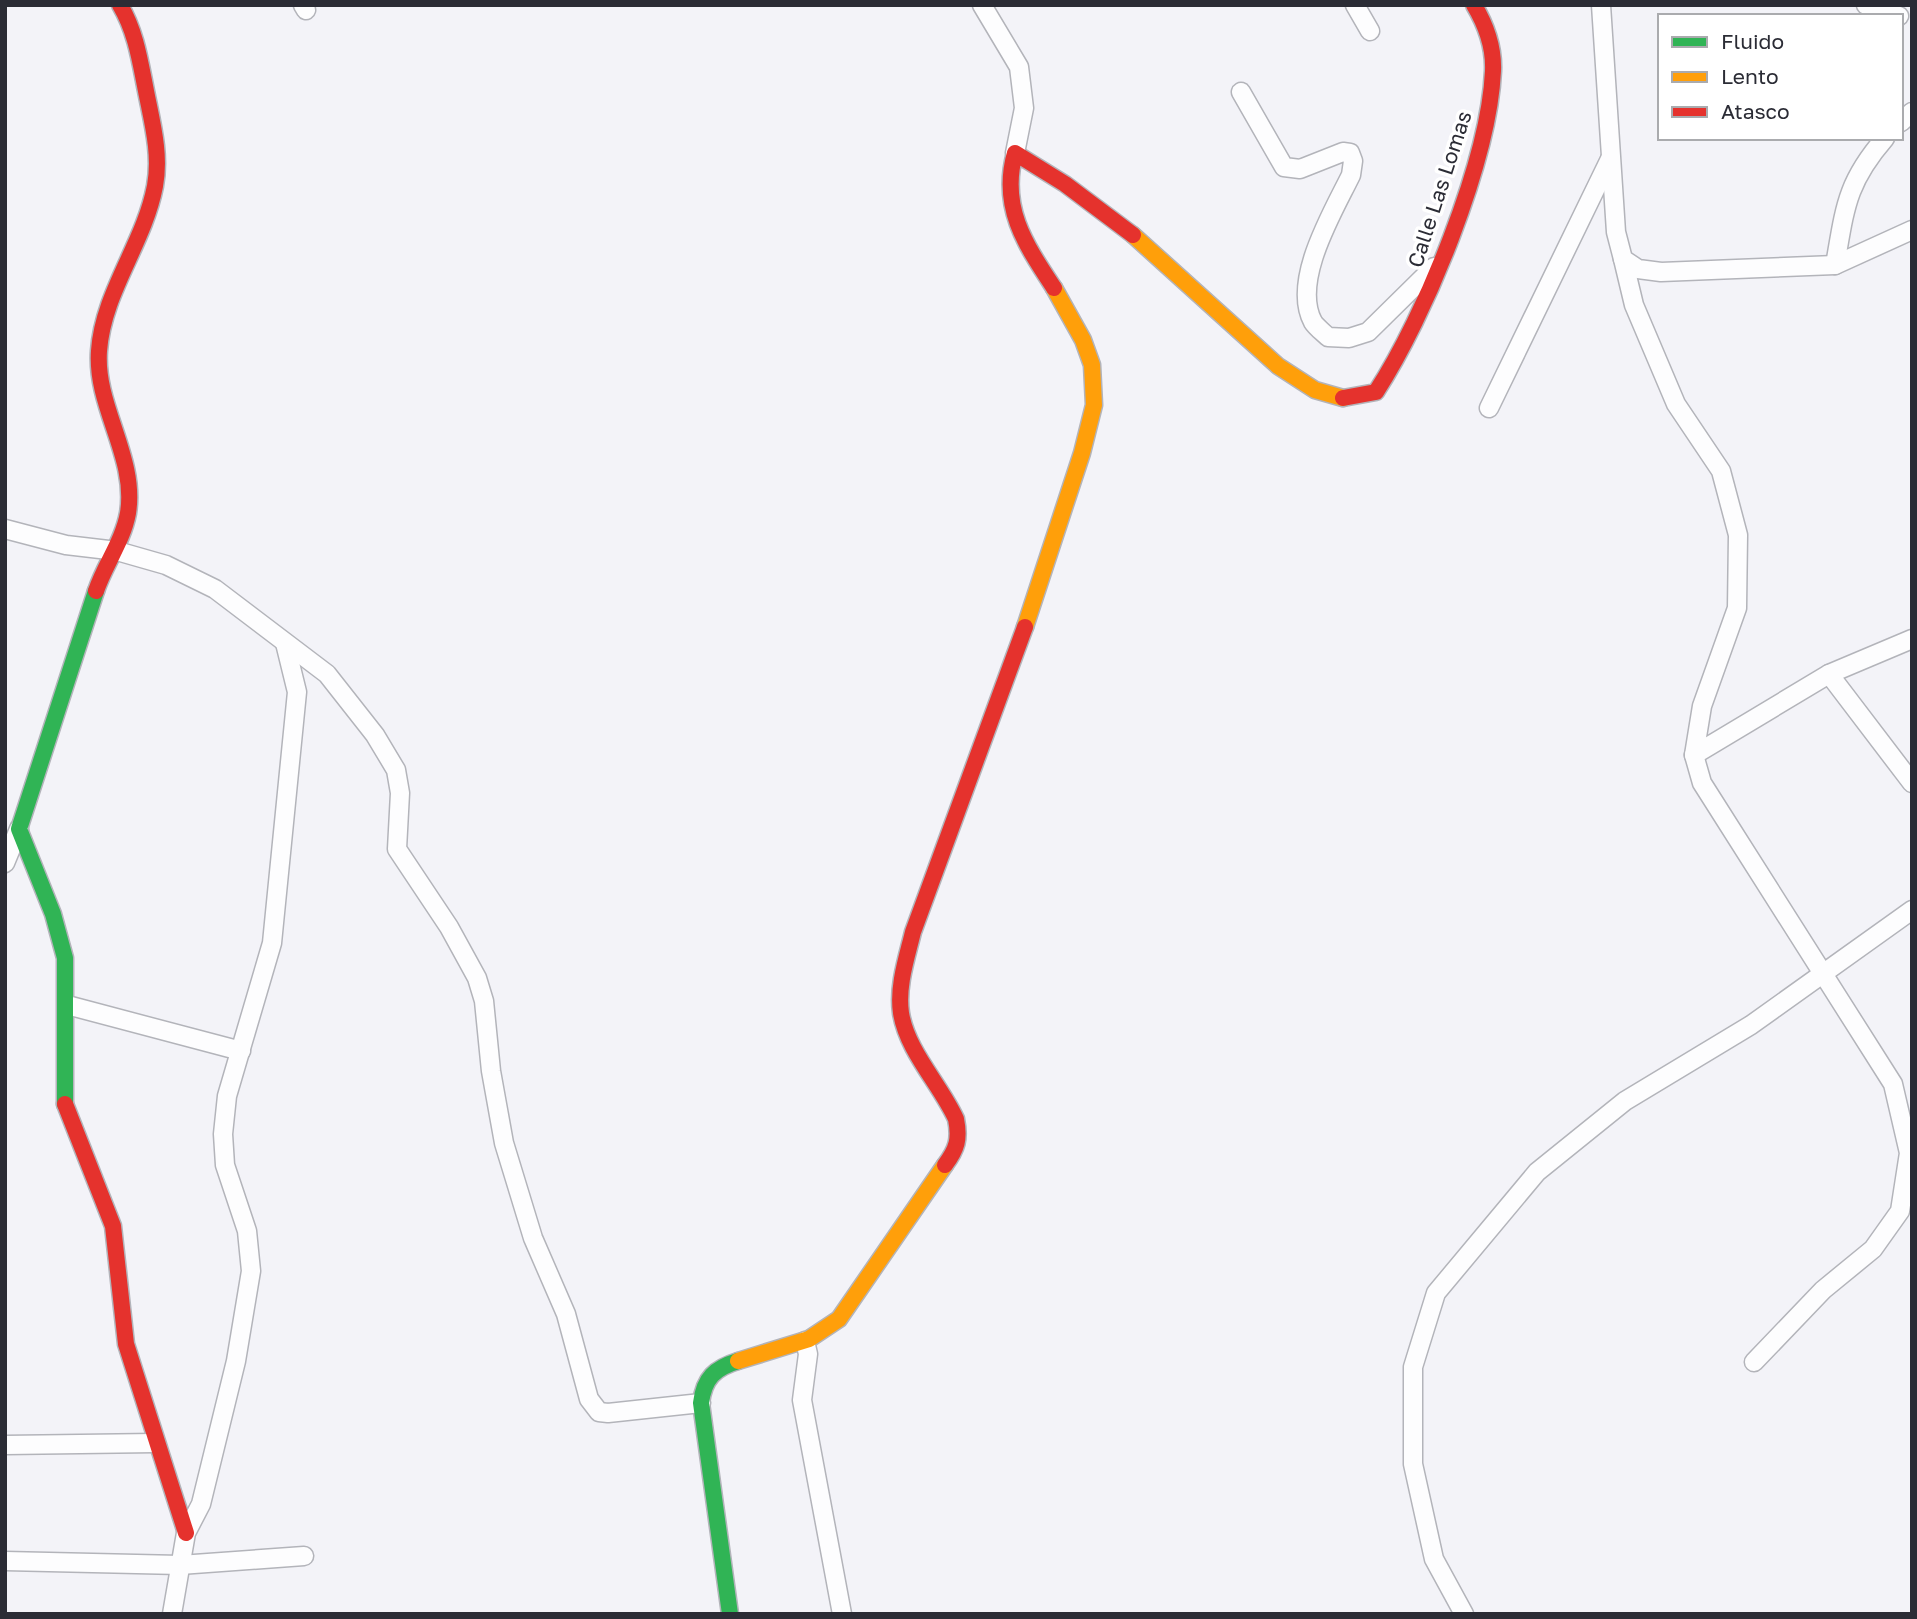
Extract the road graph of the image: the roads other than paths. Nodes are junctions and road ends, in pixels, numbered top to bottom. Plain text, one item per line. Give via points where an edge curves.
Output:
1 (120, 5) edge
2 (982, 5) edge
3 (1355, 5) edge
4 (1474, 5) edge
5 (1601, 5) edge
6 (1866, 5) edge
7 (1894, 14) edge
8 (1370, 32) dead end
9 (1241, 92) dead end
10 (1883, 140) edge
11 (1015, 153) junction
12 (1612, 156) junction
13 (1912, 230) edge
14 (1623, 259) junction
15 (1440, 262) junction
16 (1835, 265) junction
17 (1489, 408) dead end
18 (5, 530) edge
19 (117, 551) junction
20 (1912, 639) edge
21 (285, 643) junction
22 (1829, 674) junction
23 (1694, 755) junction
24 (1912, 783) edge
25 (19, 830) junction
26 (5, 863) edge
27 (1912, 911) edge
28 (1825, 972) junction
29 (67, 1005) junction
30 (240, 1051) junction
31 (1909, 1140) edge
32 (806, 1341) junction
33 (1754, 1362) dead end
34 (701, 1403) junction
35 (155, 1443) junction
36 (5, 1445) edge
37 (186, 1533) junction
38 (304, 1556) dead end
39 (5, 1561) edge
40 (180, 1565) junction
41 (172, 1614) edge
42 (730, 1614) edge
43 (842, 1614) edge
44 (1464, 1614) edge

1 - 19 street via 141,62 154,134 156,184 104,320 99,351 100,379 129,480 130,516
2 - 11 street via 1019,67 1024,108
3 - 8 street
4 - 15 street, Calle Las Lomas via 1492,44 1493,74 1478,144
5 - 12 street
6 - 7 street
9 - 15 street via 1284,167 1300,169 1343,152 1350,153 1353,161 1310,270 1307,296 1313,322 1328,337 1349,338 1368,332
10 - 16 street via 1856,174 1848,192
11 - 15 street, Calle Las Lomas via 1130,232 1304,384 1351,400 1376,392 1385,381
11 - 32 street via 1009,198 1018,225 1086,349 1095,391 1043,575 905,965 901,1013 905,1026 956,1116 960,1143 839,1319
12 - 14 street via 1616,232
12 - 17 street
13 - 16 street
14 - 16 street via 1638,269 1661,272
14 - 23 street via 1634,306 1676,404 1721,471 1738,536 1737,608 1702,706
18 - 19 street via 66,545
19 - 21 street via 166,565 215,589
19 - 25 street via 102,573
20 - 22 street
21 - 30 street via 297,692 294,746 284,801 272,943
21 - 34 street via 327,674 396,770 400,793 397,849 477,978 504,1143 533,1238 565,1314 589,1399 599,1412 608,1413
22 - 23 street
22 - 24 street
23 - 28 street via 1703,783
25 - 26 street
25 - 29 street via 65,958
27 - 28 street
28 - 31 street via 1894,1084
28 - 44 street via 1751,1025 1625,1101 1537,1172 1436,1293 1413,1367 1413,1464 1434,1559
29 - 30 street
29 - 35 street via 65,1108 113,1226 126,1344
30 - 37 street via 227,1096 223,1134 225,1165 247,1231 251,1271 236,1361 201,1504
31 - 33 street via 1900,1211 1873,1249 1823,1290
32 - 34 street via 723,1365 710,1375
32 - 43 street via 802,1400
34 - 42 street
35 - 36 street
35 - 37 street
37 - 40 street
38 - 40 street
39 - 40 street
40 - 41 street

